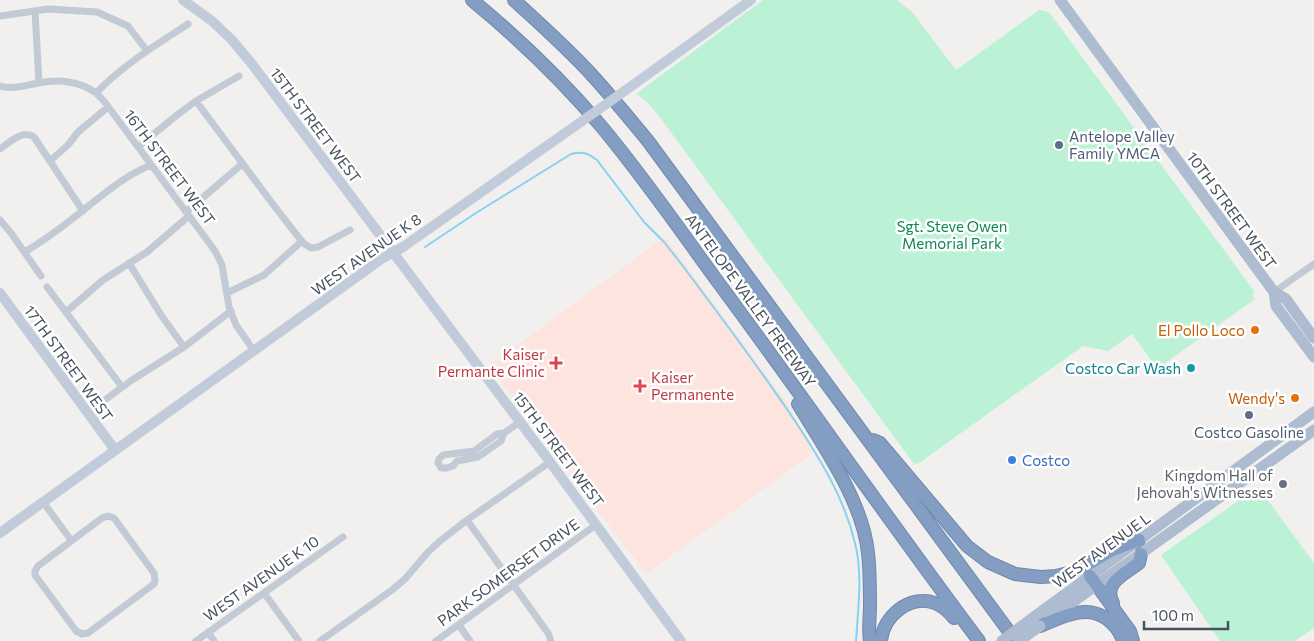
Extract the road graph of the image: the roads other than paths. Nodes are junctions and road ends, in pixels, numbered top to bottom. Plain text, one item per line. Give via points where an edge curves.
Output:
1 (183, 0) edge
2 (472, 0) edge
3 (514, 0) edge
4 (750, 0) edge
5 (1060, 0) edge
6 (35, 11) junction
7 (0, 16) edge
8 (188, 24) dead end
9 (147, 51) junction
10 (239, 76) dead end
11 (39, 83) junction
12 (0, 86) edge
13 (96, 93) junction
14 (196, 101) junction
15 (108, 108) junction
16 (138, 147) junction
17 (0, 148) edge
18 (50, 161) junction
19 (242, 164) junction
20 (151, 165) junction
21 (83, 211) junction
22 (188, 214) junction
23 (0, 220) edge
24 (350, 230) dead end
25 (302, 241) junction
26 (25, 252) junction
27 (394, 252) junction
28 (129, 263) junction
29 (1314, 264) edge
30 (41, 276) dead end
31 (47, 287) dead end
32 (1274, 292) junction
33 (0, 293) edge
34 (227, 293) junction
35 (230, 311) junction
36 (66, 312) junction
37 (1314, 338) edge
38 (184, 347) junction
39 (254, 351) junction
40 (771, 353) junction
41 (1314, 357) edge
42 (122, 387) junction
43 (102, 402) dead end
44 (1314, 412) edge
45 (520, 422) junction
46 (1314, 430) edge
47 (504, 433) junction
48 (866, 438) junction
49 (114, 450) junction
50 (455, 453) junction
51 (458, 461) junction
52 (550, 462) junction
53 (43, 502) junction
54 (467, 520) junction
55 (596, 524) junction
56 (0, 533) edge
57 (343, 537) dead end
58 (71, 540) junction
59 (1139, 540) junction
60 (1141, 554) junction
61 (1093, 581) junction
62 (514, 584) junction
63 (980, 592) junction
64 (264, 593) junction
65 (1116, 613) junction
66 (1037, 622) junction
67 (459, 625) junction
68 (208, 632) junction
69 (196, 641) edge
70 (214, 641) edge
71 (299, 641) edge
72 (320, 641) edge
73 (436, 641) edge
74 (470, 641) edge
75 (551, 641) edge
76 (681, 641) edge
77 (870, 641) edge
78 (881, 641) edge
79 (973, 641) edge
80 (979, 641) edge
81 (1002, 641) edge
82 (1016, 641) edge
83 (1020, 641) edge
84 (1025, 641) edge
85 (1123, 641) edge
86 (1133, 641) edge

1 - 27 street, 15TH STREET WEST via 232,40
2 - 40 highway, ANTELOPE VALLEY FREEWAY via 534,55 601,126
3 - 48 highway, ANTELOPE VALLEY FREEWAY via 591,74 622,109
4 - 27 street, WEST AVENUE K 8, bridge
5 - 32 main road, 10TH STREET WEST
6 - 7 street
6 - 9 street via 97,12 128,26
6 - 11 street
8 - 9 street
9 - 13 street
10 - 14 street
11 - 12 street, 16TH STREET WEST via 21,87
11 - 13 street, 16TH STREET WEST via 56,80 79,84
13 - 15 street, 16TH STREET WEST
14 - 16 street
14 - 19 street
15 - 16 street, 16TH STREET WEST
15 - 18 street via 78,132
16 - 20 street, 16TH STREET WEST
17 - 18 street via 23,134 29,134
18 - 21 street
19 - 22 street
19 - 25 street
20 - 21 street via 108,190
20 - 22 street, 16TH STREET WEST
21 - 26 street
22 - 28 street via 147,252
22 - 34 street, 16TH STREET WEST via 222,265
23 - 26 street
24 - 25 street via 318,247 311,248
25 - 34 street via 264,275
26 - 30 street
27 - 39 street, WEST AVENUE K 8
27 - 45 street, 15TH STREET WEST
28 - 36 street via 103,280
28 - 38 street
29 - 32 street
31 - 36 street
32 - 37 main road, 10TH STREET WEST via 1286,299
32 - 41 main road, 10TH STREET WEST via 1276,306
33 - 49 street, 17TH STREET WEST
34 - 35 street, 16TH STREET WEST
35 - 38 street
35 - 39 street, 16TH STREET WEST
36 - 42 street
38 - 42 street
39 - 49 street, WEST AVENUE K 8
40 - 77 highway via 781,376 834,463 862,523 868,551
40 - 80 highway, ANTELOPE VALLEY FREEWAY
42 - 43 street
44 - 59 main road, WEST AVENUE L
45 - 47 street
45 - 52 street, 15TH STREET WEST
46 - 60 main road, WEST AVENUE L
47 - 50 street via 497,434 474,451
47 - 51 street via 501,441 478,457
48 - 59 highway via 880,443 968,546 988,562 1015,574 1041,577 1072,572 1112,550
48 - 63 highway, ANTELOPE VALLEY FREEWAY
49 - 53 street, WEST AVENUE K 8
50 - 51 street
50 - 51 street via 443,455 439,459 440,466 446,468
52 - 54 street
52 - 55 street, 15TH STREET WEST
53 - 56 street, WEST AVENUE K 8
53 - 58 street
54 - 62 street
54 - 72 street via 434,546 399,585
55 - 62 street, PARK SOMERSET DRIVE
55 - 76 street, 15TH STREET WEST
57 - 64 street, WEST AVENUE K 10
58 - 58 street via 38,566 35,575 76,631 82,634 88,633 154,584 155,580 154,573 114,518 102,518
59 - 61 main road, WEST AVENUE L
60 - 61 main road, WEST AVENUE L
60 - 65 highway via 1139,563 1114,582 1110,590
61 - 65 highway
61 - 66 main road, WEST AVENUE L
62 - 67 street, PARK SOMERSET DRIVE
62 - 75 street
63 - 82 highway, ANTELOPE VALLEY FREEWAY
63 - 84 highway
64 - 68 street, WEST AVENUE K 10
64 - 71 street
65 - 86 highway via 1130,631
66 - 81 main road, WEST AVENUE L, bridge
66 - 83 main road, WEST AVENUE L, bridge
66 - 85 highway via 1089,612 1114,624
67 - 73 street, PARK SOMERSET DRIVE
67 - 74 street
68 - 69 street, WEST AVENUE K 10
68 - 70 street
78 - 79 highway via 890,617 909,604 921,602 934,603 947,610

